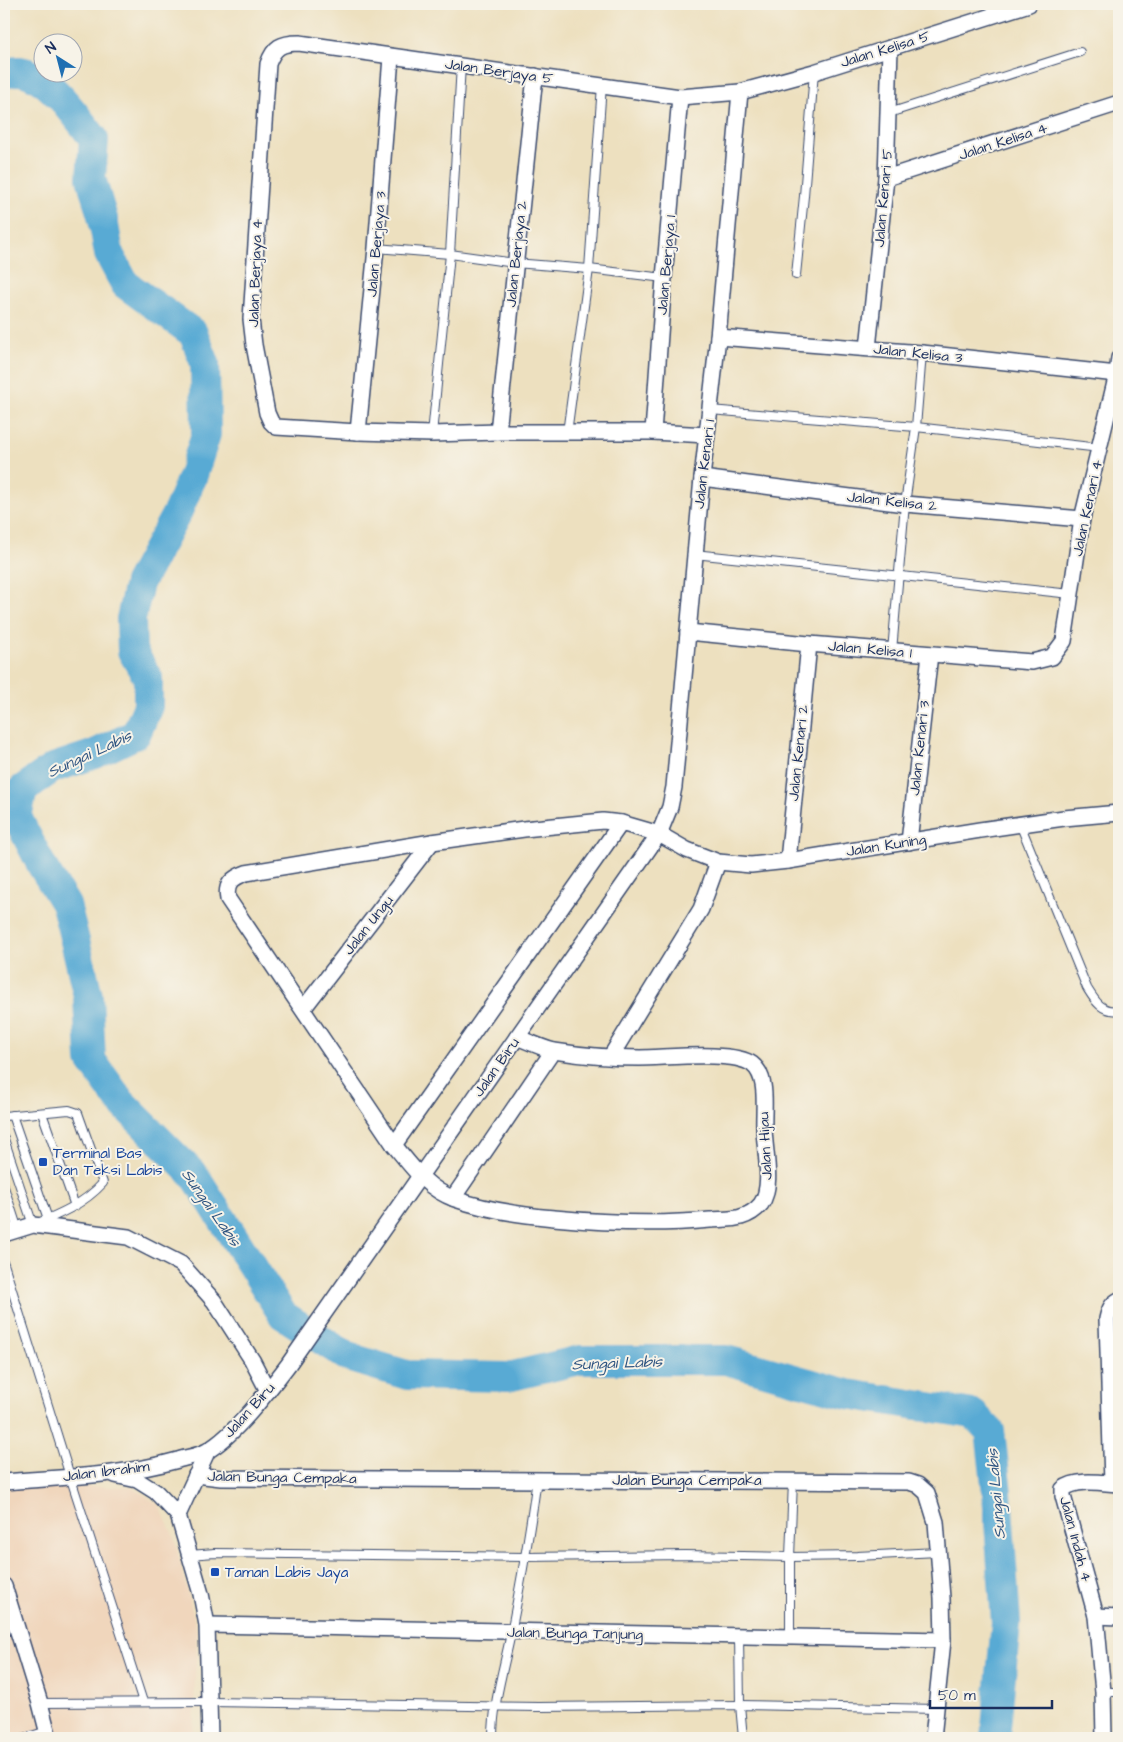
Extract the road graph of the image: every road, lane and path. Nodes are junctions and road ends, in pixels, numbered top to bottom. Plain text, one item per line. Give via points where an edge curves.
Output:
1 (1029, 4) edge
2 (890, 48) junction
3 (1080, 52) dead end
4 (391, 57) junction
5 (268, 64) joint
6 (461, 65) junction
7 (814, 72) junction
8 (535, 76) junction
9 (602, 85) junction
10 (740, 92) junction
11 (680, 97) junction
12 (1119, 103) edge
13 (889, 113) junction
14 (886, 178) junction
15 (376, 248) junction
16 (450, 254) junction
17 (515, 263) junction
18 (588, 269) junction
19 (796, 275) dead end
20 (664, 278) junction
21 (718, 337) junction
22 (868, 348) junction
23 (922, 353) junction
24 (1119, 358) edge
25 (1117, 374) junction
26 (710, 410) junction
27 (916, 427) junction
28 (358, 432) junction
29 (498, 432) junction
30 (654, 432) junction
31 (567, 433) junction
32 (432, 434) junction
33 (707, 435) junction
34 (1100, 448) junction
35 (702, 478) junction
36 (905, 504) junction
37 (1082, 519) junction
38 (694, 554) junction
39 (899, 576) junction
40 (1071, 594) junction
41 (688, 632) junction
42 (809, 644) junction
43 (892, 651) junction
44 (930, 654) junction
45 (1052, 657) joint
46 (1119, 813) edge
47 (621, 823) junction
48 (1020, 824) junction
49 (659, 834) junction
50 (432, 842) junction
51 (908, 842) junction
52 (788, 861) junction
53 (718, 862) junction
54 (303, 1009) junction
55 (1119, 1010) edge
56 (518, 1037) junction
57 (553, 1051) junction
58 (611, 1056) junction
59 (42, 1113) junction
60 (8, 1116) edge
61 (4, 1139) edge
62 (394, 1145) junction
63 (419, 1176) junction
64 (4, 1187) edge
65 (454, 1198) junction
66 (75, 1206) junction
67 (48, 1219) junction
68 (18, 1230) edge
69 (4, 1264) edge
70 (1119, 1300) edge
71 (268, 1391) junction
72 (207, 1452) junction
73 (107, 1473) junction
74 (196, 1475) junction
75 (70, 1476) junction
76 (537, 1479) junction
77 (793, 1481) junction
78 (4, 1482) edge
79 (1116, 1484) edge
80 (178, 1515) junction
81 (938, 1552) junction
82 (189, 1555) junction
83 (526, 1557) junction
84 (790, 1557) junction
85 (4, 1586) edge
86 (1096, 1616) junction
87 (1119, 1616) edge
88 (206, 1625) junction
89 (512, 1632) junction
90 (739, 1636) junction
91 (790, 1637) junction
92 (943, 1640) junction
93 (1103, 1692) junction
94 (1119, 1692) edge
95 (143, 1702) junction
96 (209, 1702) junction
97 (40, 1703) junction
98 (740, 1705) junction
99 (495, 1706) junction
100 (937, 1710) junction
101 (48, 1735) edge
102 (25, 1738) edge
103 (210, 1738) edge
104 (493, 1738) edge
105 (743, 1738) edge
106 (933, 1738) edge
107 (1104, 1738) edge

1 - 2 street, Jalan Kelisa 5
2 - 7 street, Jalan Kelisa 5
2 - 13 street, Jalan Kenari 5
3 - 13 lane
4 - 5 street, Jalan Berjaya 5 via 287,43 278,47
4 - 6 street, Jalan Berjaya 5
4 - 15 street, Jalan Berjaya 3
5 - 28 street, Jalan Berjaya 4 via 251,319 267,413 271,422 285,428
6 - 8 street, Jalan Berjaya 5
6 - 16 lane
7 - 10 street, Jalan Kelisa 5
7 - 19 lane
8 - 9 street, Jalan Berjaya 5
8 - 17 street, Jalan Berjaya 2
9 - 11 street, Jalan Berjaya 5
9 - 18 lane
10 - 11 street, Jalan Berjaya 5
10 - 21 street, Jalan Kenari 1
11 - 20 street, Jalan Berjaya 1
12 - 14 street, Jalan Kelisa 4
13 - 14 street, Jalan Kenari 5
14 - 22 street, Jalan Kenari 5
15 - 16 lane
15 - 28 street, Jalan Berjaya 3
16 - 17 lane
16 - 32 lane
17 - 18 lane
17 - 29 street, Jalan Berjaya 2
18 - 20 lane
18 - 31 lane
20 - 30 street, Jalan Berjaya 1
21 - 22 street, Jalan Kelisa 3
21 - 26 street, Jalan Kenari 1
22 - 23 street, Jalan Kelisa 3
23 - 25 street, Jalan Kelisa 3
23 - 27 lane
24 - 25 street, Jalan Kenari 4
25 - 34 street, Jalan Kenari 4
26 - 27 lane
26 - 33 street, Jalan Kenari 1
27 - 34 lane
27 - 36 lane
28 - 32 street, Jalan Berjaya 4
29 - 31 street, Jalan Berjaya 4
29 - 32 street, Jalan Berjaya 4
30 - 31 street, Jalan Berjaya 4
30 - 33 street, Jalan Berjaya 4
33 - 35 street, Jalan Kenari 1
34 - 37 street, Jalan Kenari 4
35 - 36 street, Jalan Kelisa 2
35 - 38 street, Jalan Kenari 1
36 - 37 street, Jalan Kelisa 2
36 - 39 lane
37 - 40 street, Jalan Kenari 4
38 - 39 lane
38 - 41 street, Jalan Kenari 1
39 - 40 lane
39 - 43 lane
40 - 45 street, Jalan Kenari 4 via 1064,641
41 - 42 street, Jalan Kelisa 1
41 - 49 street, Jalan Kenari 1 via 674,787
42 - 43 street, Jalan Kelisa 1
42 - 52 street, Jalan Kenari 2
43 - 44 street, Jalan Kelisa 1
44 - 45 street, Jalan Kelisa 1 via 1032,662
44 - 51 street, Jalan Kenari 3
46 - 48 street, Jalan Kuning
47 - 49 street, Jalan Kuning
47 - 50 street, Jalan Kuning via 603,821 524,828
47 - 62 street
48 - 51 street, Jalan Kuning
48 - 55 lane via 1087,988 1099,1006
49 - 53 street, Jalan Kuning
49 - 56 street, Jalan Biru
50 - 54 street, Jalan Ungu
50 - 54 street, Jalan Hijau via 246,873 229,883 228,899
51 - 52 street, Jalan Kuning
52 - 53 street, Jalan Kuning via 751,865
53 - 58 street via 701,909
54 - 62 street, Jalan Hijau
56 - 57 street, Jalan Hijau
56 - 63 street, Jalan Biru
57 - 58 street, Jalan Hijau
57 - 65 street
58 - 65 street, Jalan Hijau via 732,1057 758,1070 762,1080 768,1180 766,1195 752,1212 740,1217 682,1223 598,1222 516,1213
59 - 60 lane
59 - 66 lane
59 - 66 lane via 69,1110 78,1113 103,1183
60 - 67 lane
61 - 68 lane
62 - 63 street, Jalan Hijau
63 - 65 street, Jalan Hijau via 433,1188
63 - 71 street, Jalan Biru
64 - 68 lane
66 - 67 lane
67 - 68 lane
68 - 71 street via 128,1237 180,1264 214,1301
69 - 75 lane
70 - 79 street via 1113,1303 1107,1319
71 - 72 street, Jalan Biru via 225,1438
72 - 73 street, Jalan Ibrahim via 167,1463
72 - 74 street
73 - 75 street, Jalan Ibrahim
73 - 80 street via 136,1480 156,1492
74 - 76 street, Jalan Bunga Cempaka via 230,1478
74 - 80 street
75 - 78 street, Jalan Ibrahim
75 - 95 lane
76 - 77 street, Jalan Bunga Cempaka
76 - 83 lane
77 - 81 street, Jalan Bunga Cempaka via 910,1482 918,1485 927,1493 932,1505
77 - 84 lane
79 - 86 street, Jalan Indah 4 via 1084,1483 1063,1489
80 - 82 street
81 - 84 lane
81 - 92 street, Jalan Bunga Cempaka
82 - 83 lane
82 - 88 street
83 - 84 lane via 685,1554
83 - 89 lane
84 - 91 lane
85 - 97 street
86 - 87 street
86 - 93 street
88 - 89 street, Jalan Bunga Tanjung
88 - 96 street
89 - 90 street, Jalan Bunga Tanjung
89 - 99 lane
90 - 91 street, Jalan Bunga Tanjung
90 - 98 lane
91 - 92 street, Jalan Bunga Tanjung
92 - 100 street, Jalan Bunga Cempaka
93 - 94 lane
93 - 107 street
95 - 96 lane
95 - 97 lane
96 - 99 lane
96 - 103 street
97 - 101 street
98 - 99 lane
98 - 100 lane
98 - 105 lane
99 - 104 lane
100 - 106 street, Jalan Bunga Cempaka
101 - 102 lane

